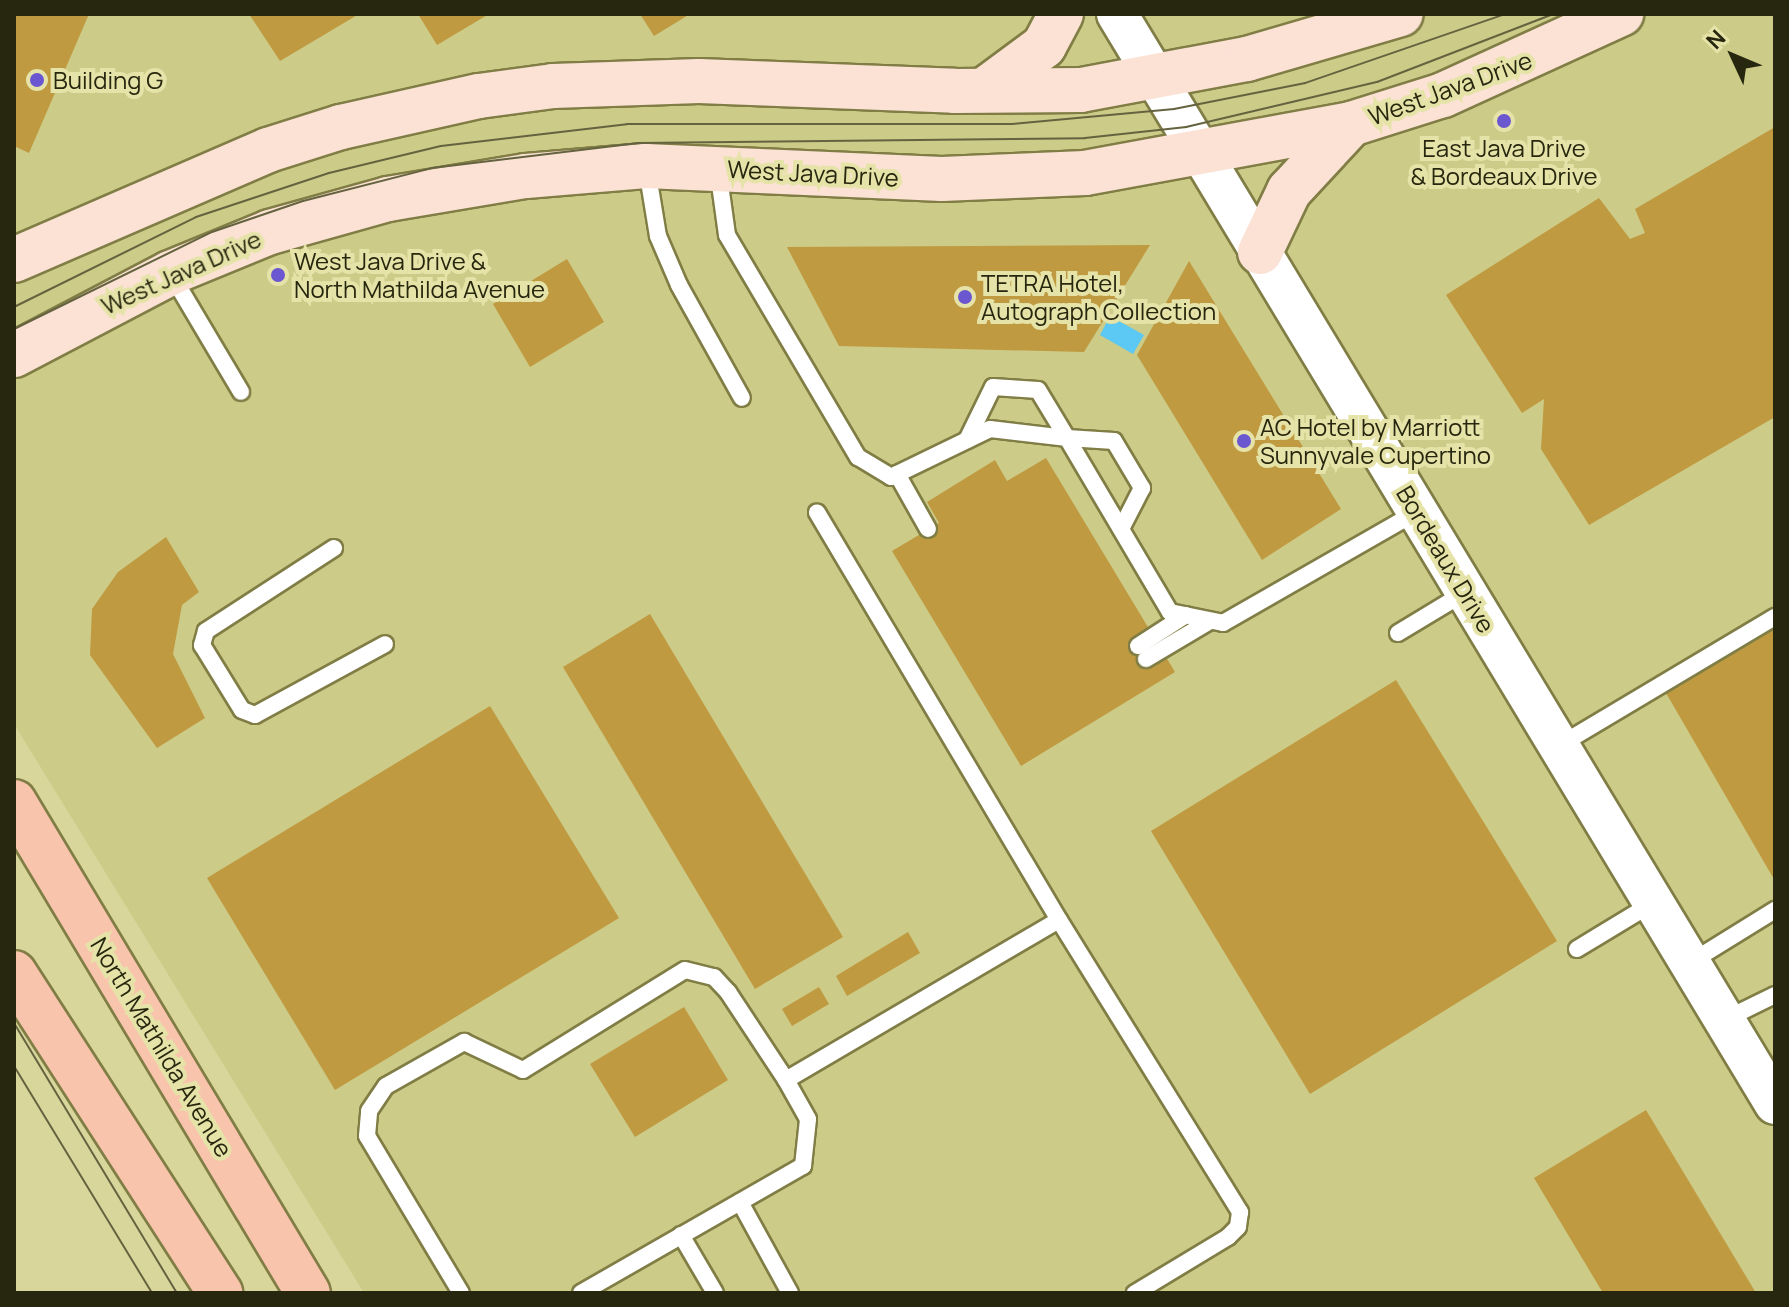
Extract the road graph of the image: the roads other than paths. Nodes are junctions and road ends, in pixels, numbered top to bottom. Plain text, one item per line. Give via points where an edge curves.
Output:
1 (1061, 14) edge
2 (1117, 14) edge
3 (1401, 14) edge
4 (1621, 14) edge
5 (1156, 77) junction
6 (986, 89) junction
7 (1351, 124) junction
8 (1201, 155) junction
9 (646, 166) junction
10 (718, 168) junction
11 (1260, 252) junction
12 (14, 260) edge
13 (170, 273) junction
14 (14, 355) edge
15 (241, 392) dead end
16 (742, 398) dead end
17 (1067, 438) junction
18 (967, 440) junction
19 (897, 474) junction
20 (1417, 511) junction
21 (817, 513) dead end
22 (928, 529) dead end
23 (1121, 529) junction
24 (334, 548) dead end
25 (1466, 592) junction
26 (1186, 615) junction
27 (1775, 617) edge
28 (1210, 621) junction
29 (1398, 633) dead end
30 (385, 644) dead end
31 (1559, 746) junction
32 (14, 802) edge
33 (1653, 903) junction
34 (1775, 910) edge
35 (1059, 920) junction
36 (1577, 949) dead end
37 (1689, 963) junction
38 (14, 973) edge
39 (1775, 995) edge
40 (1724, 1020) junction
41 (786, 1080) junction
42 (1775, 1104) edge
43 (740, 1202) junction
44 (681, 1235) junction
45 (220, 1293) edge
46 (308, 1293) edge
47 (461, 1293) edge
48 (581, 1293) edge
49 (715, 1293) edge
50 (790, 1293) edge
51 (1135, 1293) edge

1 - 6 main road via 1044,46
2 - 5 street, Bordeaux Drive
3 - 5 main road via 1247,59
4 - 7 main road, West Java Drive via 1472,83
5 - 6 main road via 1081,90
5 - 8 street, Bordeaux Drive
6 - 12 main road via 699,81 553,86 479,96 341,127 268,150
7 - 8 main road, West Java Drive
7 - 11 main road via 1289,191
8 - 10 main road, West Java Drive via 1013,178
8 - 11 street, Bordeaux Drive
9 - 10 main road, West Java Drive
9 - 13 main road, West Java Drive via 526,176 388,199 270,232
9 - 16 lane via 658,236
10 - 19 lane via 727,235 858,457 891,477
11 - 20 street, Bordeaux Drive
13 - 14 main road, West Java Drive
13 - 15 lane
17 - 18 lane via 990,429
17 - 18 lane via 1038,390 993,387
17 - 23 lane
17 - 23 lane via 1114,441 1142,488
18 - 19 lane
19 - 22 lane
20 - 25 street, Bordeaux Drive
20 - 28 lane via 1223,623
21 - 35 lane
23 - 26 lane via 1170,612
24 - 30 lane via 206,631 202,645 242,710 255,715
25 - 29 lane
25 - 31 street, Bordeaux Drive
26 - 28 lane
26 - 28 lane via 1142,652
27 - 31 lane
31 - 33 street, Bordeaux Drive
32 - 46 main road, North Mathilda Avenue
33 - 36 lane
33 - 37 street, Bordeaux Drive
34 - 37 lane
35 - 41 lane
35 - 51 lane via 1240,1212 1238,1227 1228,1237
37 - 40 street, Bordeaux Drive
38 - 45 main road
39 - 40 lane
40 - 42 street, Bordeaux Drive
41 - 43 lane via 808,1119 803,1166
41 - 47 lane via 728,992 714,977 685,970 523,1070 464,1042 386,1086 369,1111 367,1136
43 - 44 lane
43 - 50 lane
44 - 48 lane
44 - 49 lane

